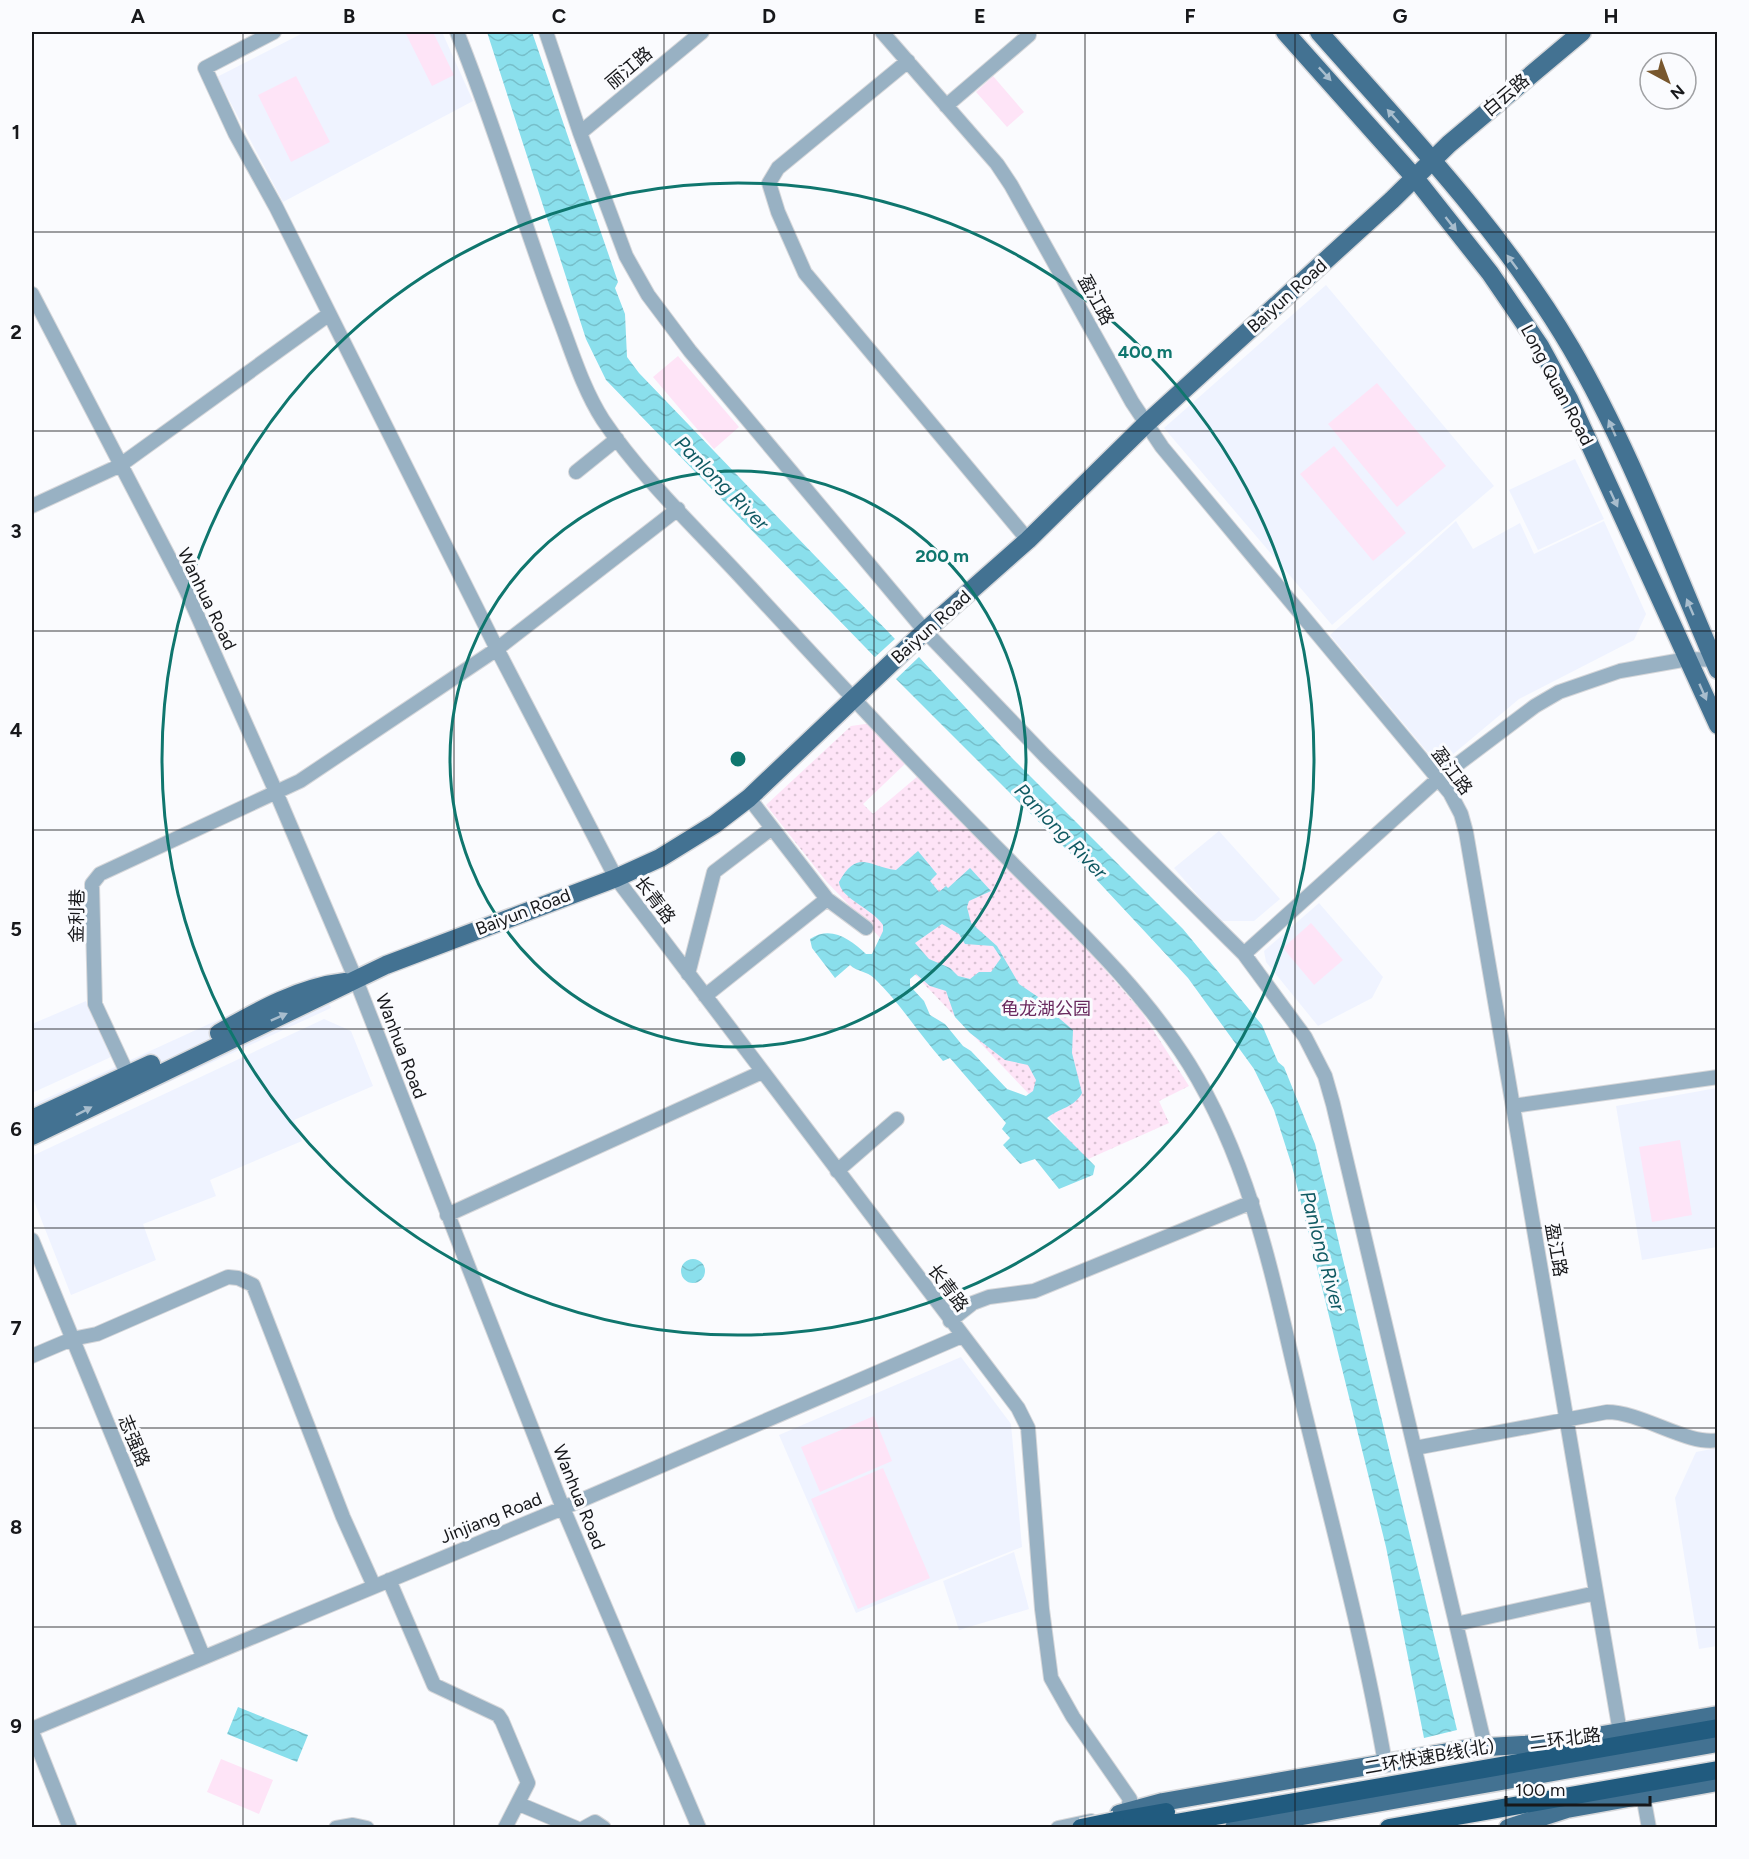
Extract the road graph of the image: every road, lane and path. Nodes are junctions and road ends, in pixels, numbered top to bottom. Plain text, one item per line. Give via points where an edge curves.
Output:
1 (274, 32) edge
2 (457, 32) edge
3 (546, 32) edge
4 (702, 32) edge
5 (882, 32) edge
6 (1026, 32) edge
7 (1285, 32) edge
8 (1319, 32) edge
9 (1582, 32) edge
10 (908, 61) junction
11 (946, 106) junction
12 (579, 133) junction
13 (1432, 160) junction
14 (1415, 178) junction
15 (32, 294) edge
16 (328, 315) junction
17 (1146, 424) junction
18 (617, 439) junction
19 (119, 466) junction
20 (576, 472) dead end
21 (32, 506) edge
22 (678, 509) junction
23 (1028, 540) junction
24 (919, 637) junction
25 (497, 649) junction
26 (1688, 659) junction
27 (1716, 663) edge
28 (854, 698) junction
29 (1718, 726) edge
30 (1438, 779) junction
31 (276, 792) junction
32 (749, 798) junction
33 (771, 828) junction
34 (616, 878) junction
35 (827, 899) junction
36 (866, 928) dead end
37 (1244, 954) junction
38 (688, 974) junction
39 (356, 980) junction
40 (705, 996) junction
41 (762, 1072) junction
42 (128, 1075) junction
43 (1718, 1077) edge
44 (1513, 1106) junction
45 (32, 1119) edge
46 (897, 1119) dead end
47 (32, 1136) edge
48 (837, 1171) junction
49 (1252, 1202) junction
50 (447, 1215) junction
51 (32, 1240) edge
52 (950, 1321) junction
53 (962, 1336) junction
54 (72, 1339) junction
55 (32, 1356) edge
56 (1567, 1419) junction
57 (1718, 1440) edge
58 (1415, 1448) junction
59 (563, 1508) junction
60 (389, 1580) junction
61 (374, 1586) junction
62 (1596, 1593) junction
63 (1456, 1624) junction
64 (203, 1656) junction
65 (1718, 1715) edge
66 (1718, 1728) edge
67 (32, 1731) edge
68 (1620, 1732) junction
69 (1563, 1742) junction
70 (1718, 1743) edge
71 (1485, 1746) junction
72 (1718, 1754) edge
73 (1379, 1769) junction
74 (1718, 1770) edge
75 (1114, 1775) junction
76 (1718, 1782) edge
77 (1643, 1795) junction
78 (1163, 1802) junction
79 (519, 1803) junction
80 (1573, 1807) junction
81 (1120, 1814) junction
82 (70, 1827) edge
83 (336, 1827) edge
84 (367, 1827) edge
85 (505, 1827) edge
86 (576, 1827) edge
87 (584, 1827) edge
88 (604, 1827) edge
89 (699, 1827) edge
90 (1058, 1827) edge
91 (1083, 1827) edge
92 (1147, 1827) edge
93 (1234, 1827) edge
94 (1301, 1827) edge
95 (1389, 1827) edge
96 (1459, 1827) edge
97 (1508, 1827) edge
98 (1648, 1827) edge

1 - 16 street, 长青路 via 206,68
2 - 18 street via 582,377
3 - 12 street
4 - 12 street, 丽江路
5 - 10 street, 盈江路
6 - 11 street via 1029,35
7 -> 14 main road, Long Quan Road
13 -> 8 main road, Long Quan Road
9 - 13 main road, 白云路
10 - 11 street, 盈江路
10 - 23 street via 778,168 769,183 805,273
11 - 17 street, 盈江路 via 1011,185
12 - 24 street via 626,256 648,295
13 - 14 main road, Baiyun Road
27 -> 13 main road, Long Quan Road via 1600,402 1570,347 1540,299
14 - 17 main road, Baiyun Road
14 -> 26 main road, Long Quan Road via 1490,273 1540,346 1569,399
15 - 19 street, Wanhua Road
16 - 19 street
16 - 25 street, 长青路
17 - 23 main road, Baiyun Road
17 - 30 street, 盈江路
18 - 20 street
18 - 22 street
19 - 21 street
19 - 31 street, Wanhua Road via 186,591
22 - 25 street
22 - 28 street
23 - 24 main road, Baiyun Road
24 - 28 main road, Baiyun Road
24 - 37 street
25 - 31 street via 300,781
25 - 34 street, 长青路
26 - 27 street
26 -> 29 main road, Long Quan Road
26 - 30 street via 1620,670 1559,692
28 - 32 main road, Baiyun Road
28 - 49 street via 1142,997 1211,1104 1234,1151
30 - 37 street
30 - 44 street, 盈江路 via 1461,814 1466,832
31 - 39 street, Wanhua Road
31 - 42 street, 金利巷 via 128,859 100,874 92,884 95,1004
32 - 33 street
32 - 34 main road, Baiyun Road via 660,858
33 - 35 street
33 - 38 street via 714,872
34 - 38 street, 长青路
34 - 39 main road, Baiyun Road via 386,965
35 - 36 street
35 - 40 street
37 - 58 street via 1305,1037 1325,1076
38 - 40 street, 长青路
39 - 42 main road, Baiyun Road via 319,985
47 -> 39 main road, Baiyun Road
39 - 50 street, Wanhua Road
40 - 41 street, 长青路
41 - 48 street, 长青路
41 - 50 street
42 - 45 main road, Baiyun Road
43 - 44 street
44 - 56 street, 盈江路
46 - 48 street
48 - 52 street, 长青路
49 - 52 street via 1034,1291 973,1303
49 - 73 street via 1370,1682
50 - 59 street, Wanhua Road
51 - 54 street, 志强路
52 - 53 street, 长青路
53 - 59 street, Jinjiang Road
53 - 75 street, 长青路 via 1018,1408 1028,1428 1051,1677 1073,1717
54 - 55 street
54 - 61 street via 97,1334 228,1277 253,1285 343,1517
54 - 64 street, 志强路
56 - 57 street via 1624,1412 1698,1439
56 - 58 street
56 - 62 street, 盈江路
58 - 63 street
59 - 60 street, Jinjiang Road
59 - 89 street, Wanhua Road
60 - 61 street, Jinjiang Road
60 - 79 street via 429,1679 434,1685 498,1715 502,1721 526,1777 526,1790
61 - 64 street, Jinjiang Road
62 - 63 street
62 - 68 street, 盈江路
63 - 71 street
64 - 67 street, Jinjiang Road
65 - 68 main road, 二环北路
66 - 92 highway, 二环快速B线(北)
67 - 82 street
68 - 69 main road, 二环北路
69 - 71 main road, 二环北路
69 - 73 highway
70 - 93 main road, 二环北路
71 - 73 main road, 二环北路
72 - 94 main road
73 - 78 main road, 二环北路
73 - 91 highway, bridge
74 - 95 highway
75 - 78 street via 1145,1798
75 - 81 street via 1130,1799 1128,1808
76 - 77 main road
77 - 80 main road
77 - 98 street
78 - 81 main road, 二环北路
79 - 85 street
79 - 86 street
80 - 96 highway
80 - 97 main road
81 - 90 street
81 - 91 main road, 二环北路
83 - 84 street
87 - 88 street via 595,1822

